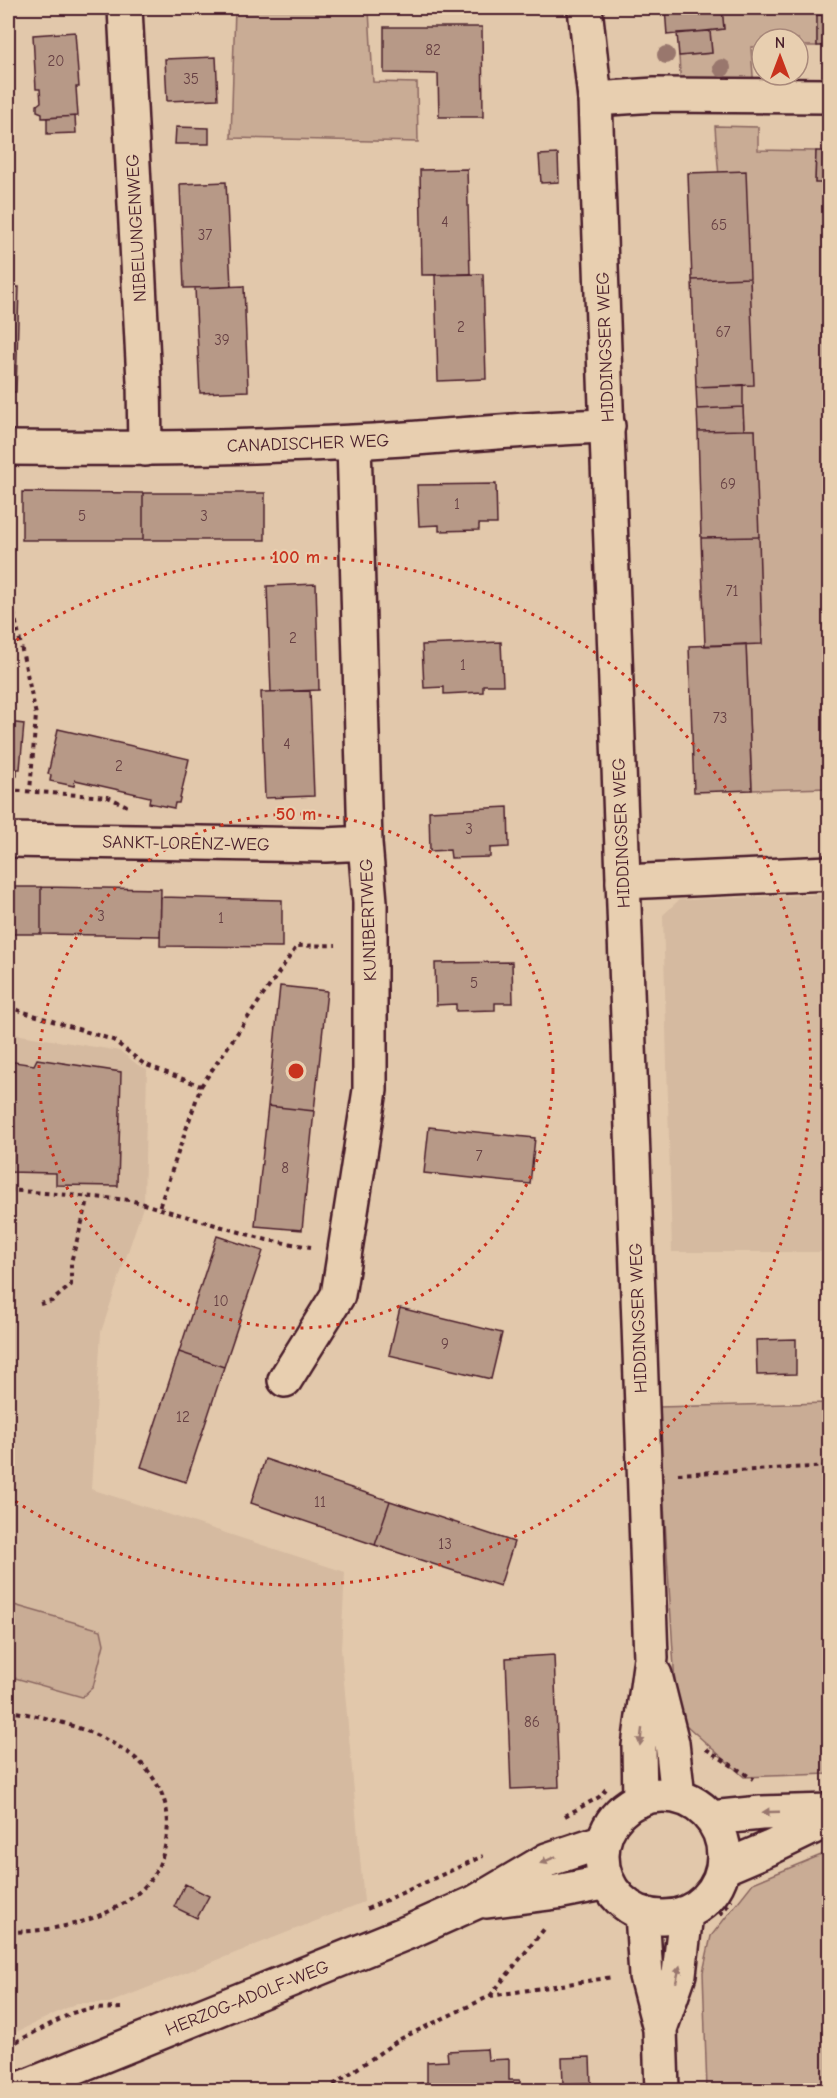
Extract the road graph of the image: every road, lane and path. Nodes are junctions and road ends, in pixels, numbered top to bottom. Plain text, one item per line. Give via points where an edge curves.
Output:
1 (125, 8) edge
2 (585, 8) edge
3 (830, 96) edge
4 (595, 99) junction
5 (608, 426) junction
6 (354, 442) junction
7 (8, 448) edge
8 (145, 449) junction
9 (8, 586) edge
10 (30, 791) dead end
11 (8, 840) edge
12 (365, 843) junction
13 (830, 873) edge
14 (623, 882) junction
15 (370, 945) junction
16 (8, 1007) edge
17 (201, 1086) junction
18 (8, 1190) edge
19 (90, 1197) junction
20 (159, 1208) junction
21 (344, 1252) junction
22 (40, 1304) dead end
23 (285, 1380) dead end
24 (830, 1466) edge
25 (644, 1481) junction
26 (651, 1658) junction
27 (8, 1711) edge
28 (678, 1797) junction
29 (640, 1800) junction
30 (830, 1811) edge
31 (711, 1818) junction
32 (830, 1819) edge
33 (604, 1841) junction
34 (485, 1854) dead end
35 (731, 1880) junction
36 (608, 1882) junction
37 (476, 1902) junction
38 (362, 1912) dead end
39 (642, 1913) junction
40 (699, 1918) junction
41 (547, 1925) dead end
42 (8, 1932) edge
43 (646, 1976) junction
44 (490, 1996) junction
45 (133, 2005) dead end
46 (660, 2030) junction
47 (8, 2046) edge
48 (18, 2091) edge
49 (326, 2091) edge
50 (662, 2091) edge

1 - 8 main road, NIBELUNGENWEG
2 - 4 main road, HIDDINGSER WEG
3 - 4 main road via 655,95
4 - 5 main road, HIDDINGSER WEG
5 - 6 main road, CANADISCHER WEG
5 - 14 main road, HIDDINGSER WEG
6 - 8 main road, CANADISCHER WEG
6 - 12 main road, KUNIBERTWEG
7 - 8 main road, CANADISCHER WEG
9 - 10 path via 36,715
11 - 12 main road, SANKT-LORENZ-WEG
12 - 15 main road, KUNIBERTWEG
13 - 14 main road
14 - 25 main road, HIDDINGSER WEG
15 - 17 path via 297,946
15 - 21 main road, KUNIBERTWEG via 370,1090
16 - 17 path via 113,1040 144,1064
17 - 20 path
18 - 19 path
19 - 20 path via 130,1200
19 - 22 path via 71,1263 71,1285 52,1301
20 - 21 path via 267,1240
21 - 23 main road, KUNIBERTWEG via 338,1295
24 - 25 path via 663,1475
25 - 26 main road, HIDDINGSER WEG
26 - 28 main road, HIDDINGSER WEG via 672,1743
26 -> 29 main road, HIDDINGSER WEG via 639,1746
27 - 42 path via 77,1727 132,1756 159,1786 168,1828 157,1870 143,1888 122,1904 61,1926
28 - 29 main road via 658,1795
28 - 31 main road via 697,1805
29 - 33 main road via 617,1816
30 -> 31 main road
31 - 35 main road via 720,1834
32 - 35 main road via 770,1848
33 - 36 main road via 602,1862
33 -> 37 main road, HERZOG-ADOLF-WEG via 547,1860
34 - 38 path
35 - 40 path
35 - 40 main road via 716,1887 703,1902
36 - 37 main road, HERZOG-ADOLF-WEG
36 - 39 main road via 622,1901
37 - 48 main road, HERZOG-ADOLF-WEG
39 - 40 main road
39 - 43 main road
46 -> 40 main road
41 - 44 path
43 - 44 path via 608,1977
43 - 46 main road
44 - 49 path via 400,2039
45 - 47 path via 72,2013
46 - 50 main road

